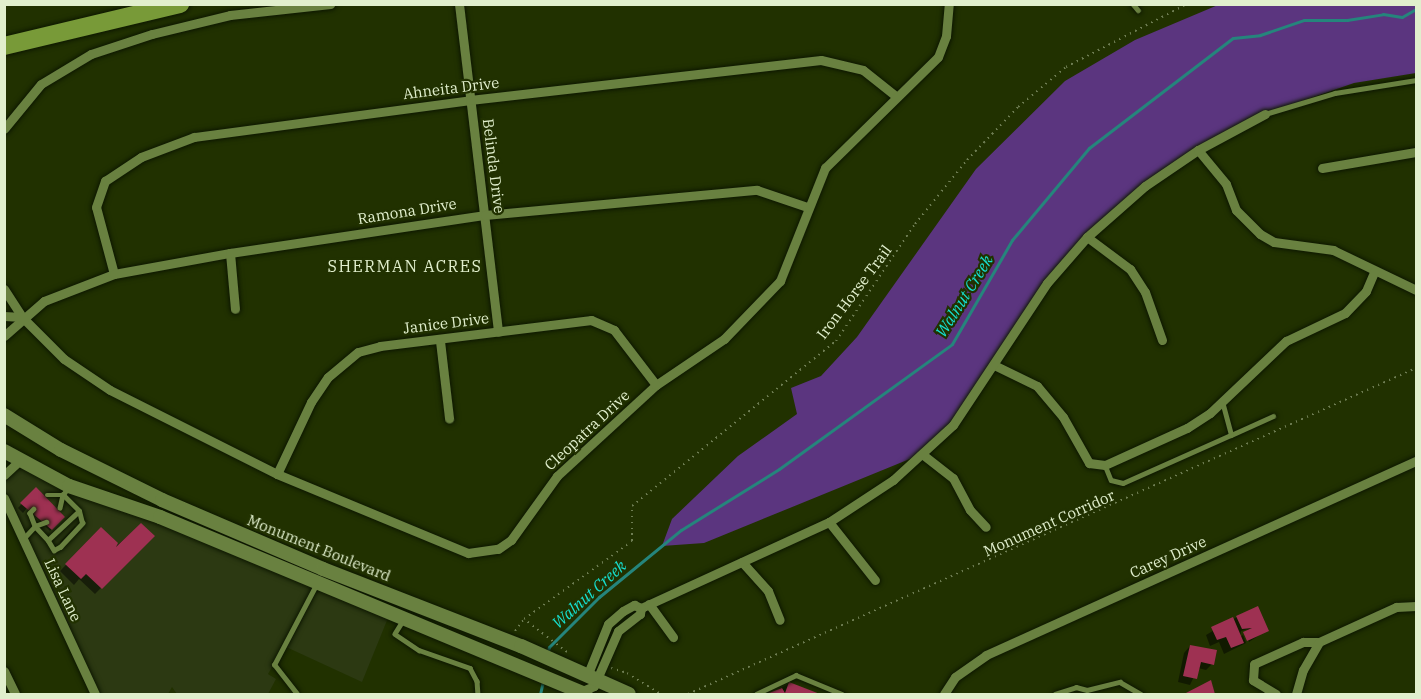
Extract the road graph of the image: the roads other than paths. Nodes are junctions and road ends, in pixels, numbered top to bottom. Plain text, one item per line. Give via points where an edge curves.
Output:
1 (180, 4) edge
2 (330, 4) edge
3 (459, 4) edge
4 (949, 4) edge
5 (1133, 4) edge
6 (1138, 10) dead end
7 (4, 46) edge
8 (1416, 80) edge
9 (897, 97) junction
10 (470, 100) junction
11 (1265, 114) joint
12 (4, 129) edge
13 (1198, 150) junction
14 (1416, 152) edge
15 (1322, 168) dead end
16 (807, 207) junction
17 (484, 215) junction
18 (1087, 237) junction
19 (230, 253) junction
20 (1374, 272) junction
21 (114, 274) junction
22 (4, 289) edge
23 (1416, 290) edge
24 (235, 309) dead end
25 (4, 316) edge
26 (22, 317) junction
27 (498, 332) junction
28 (4, 336) edge
29 (1162, 340) dead end
30 (440, 341) junction
31 (994, 364) junction
32 (656, 385) junction
33 (1222, 401) junction
34 (4, 415) edge
35 (1273, 416) dead end
36 (448, 418) dead end
37 (1231, 435) junction
38 (4, 451) edge
39 (922, 454) junction
40 (19, 461) junction
41 (1416, 461) edge
42 (1105, 465) junction
43 (277, 474) junction
44 (4, 475) edge
45 (66, 490) junction
46 (47, 495) dead end
47 (4, 498) edge
48 (60, 508) dead end
49 (34, 509) dead end
50 (79, 511) junction
51 (46, 522) dead end
52 (829, 522) junction
53 (35, 526) junction
54 (986, 527) dead end
55 (23, 539) junction
56 (48, 540) junction
57 (741, 562) junction
58 (875, 579) dead end
59 (316, 585) junction
60 (645, 606) junction
61 (1416, 606) edge
62 (404, 619) junction
63 (780, 620) dead end
64 (673, 637) dead end
65 (1319, 642) junction
66 (4, 671) edge
67 (596, 674) junction
68 (583, 693) edge
69 (15, 694) edge
70 (95, 694) edge
71 (297, 694) edge
72 (478, 694) edge
73 (629, 694) edge
74 (756, 694) edge
75 (842, 694) edge
76 (944, 694) edge
77 (1055, 694) edge
78 (1140, 694) edge
79 (1276, 694) edge
80 (1296, 694) edge

1 - 7 highway
2 - 12 street via 230,15 91,54 41,84
3 - 10 street, Belinda Drive
4 - 9 street, Cleopatra Drive via 939,57
5 - 6 lane
8 - 11 lane via 1335,93
9 - 10 street, Ahneita Drive via 863,70 821,60
9 - 16 street, Cleopatra Drive via 825,168
10 - 17 street, Belinda Drive
10 - 21 street, Ahneita Drive via 194,137 141,157 105,181 96,207
11 - 13 street
13 - 18 street via 1145,186
13 - 20 street via 1226,184 1236,210 1260,234 1274,242 1333,250
14 - 15 street
16 - 17 street, Ramona Drive via 757,190
16 - 32 street, Cleopatra Drive via 780,281 724,339
17 - 19 street, Ramona Drive
17 - 27 street, Belinda Drive
18 - 29 street via 1130,270 1145,292
18 - 31 street via 1047,283
19 - 21 street, Ramona Drive
19 - 24 street
20 - 23 street
20 - 33 street via 1366,291 1345,313 1286,341
21 - 26 street, Ramona Drive via 44,301
22 - 26 street, Cleopatra Drive
25 - 26 street
26 - 28 street, Ramona Drive
26 - 43 street, Cleopatra Drive via 64,359 110,390
27 - 30 street, Janice Drive
27 - 32 street, Janice Drive via 591,320 602,322 614,330
30 - 36 street
30 - 43 street, Janice Drive via 380,346 358,352 342,364 311,402
31 - 39 street via 953,425
31 - 42 street via 1037,386 1053,403 1089,463
32 - 43 street, Cleopatra Drive via 557,476 512,540 481,554 468,553
33 - 37 lane
33 - 42 street via 1187,428
34 - 67 main road, Monument Boulevard via 61,450 162,500 323,569 568,660
35 - 37 lane
37 - 42 lane via 1123,483 1111,480
38 - 40 main road
39 - 52 street via 892,480
39 - 54 street via 953,478 970,510
40 - 44 street
40 - 45 main road
41 - 76 street, Carey Drive via 986,655 955,678
45 - 46 lane
45 - 48 lane
45 - 50 lane
45 - 59 main road via 160,517
47 - 55 street, Lisa Lane
49 - 53 lane via 30,513
50 - 56 lane
50 - 56 lane via 82,523 60,547 54,550
51 - 53 lane
52 - 57 street
52 - 58 street
53 - 55 lane
53 - 56 lane
55 - 70 street, Lisa Lane
57 - 60 street
57 - 63 street via 768,591
59 - 62 main road
59 - 71 lane via 274,665
60 - 64 street
60 - 67 street via 618,631
60 - 67 street via 634,605 608,624
61 - 65 street via 1396,607
62 - 68 main road
62 - 72 lane via 395,633 419,650 470,668
65 - 79 street via 1303,642 1254,664 1253,680
65 - 80 street via 1303,670
66 - 69 street
67 - 68 street via 594,686
67 - 73 main road, Monument Boulevard
74 - 75 lane via 796,675
77 - 78 lane via 1076,687 1087,690 1120,682

